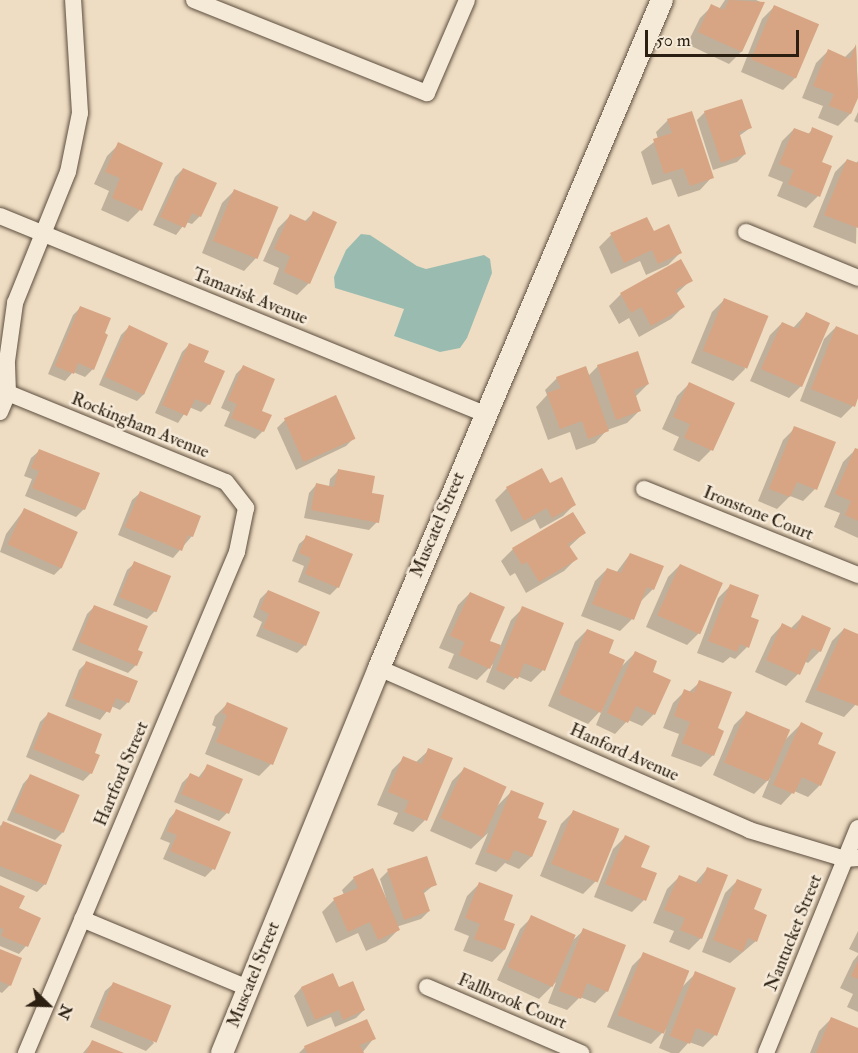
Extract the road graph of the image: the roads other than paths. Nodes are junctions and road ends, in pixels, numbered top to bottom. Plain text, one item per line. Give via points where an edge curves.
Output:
1 (73, 0) edge
2 (194, 0) edge
3 (467, 0) edge
4 (662, 0) edge
5 (0, 216) edge
6 (746, 232) dead end
7 (43, 233) junction
8 (858, 278) edge
9 (8, 393) junction
10 (0, 412) edge
11 (485, 414) junction
12 (644, 489) dead end
13 (246, 508) joint
14 (858, 575) edge
15 (379, 668) junction
16 (858, 828) edge
17 (852, 858) edge
18 (82, 919) junction
19 (427, 987) dead end
20 (248, 988) junction
21 (26, 1053) edge
22 (222, 1053) edge
23 (581, 1053) edge
24 (766, 1053) edge

1 - 7 street via 80,113 68,172
2 - 3 street via 427,93
4 - 11 street, Muscatel Street
5 - 7 street, Tamarisk Avenue
6 - 8 street
7 - 9 street via 15,303 7,361
7 - 11 street, Tamarisk Avenue
9 - 10 street
9 - 13 street, Rockingham Avenue via 226,482
11 - 15 street, Muscatel Street
12 - 14 street, Ironstone Court
13 - 18 street, Hartford Street via 237,552
15 - 17 street, Hanford Avenue via 749,830
15 - 20 street, Muscatel Street
16 - 17 street, Nantucket Street
17 - 24 street, Nantucket Street
18 - 20 street
18 - 21 street, Hartford Street
19 - 23 street, Fallbrook Court
20 - 22 street, Muscatel Street

